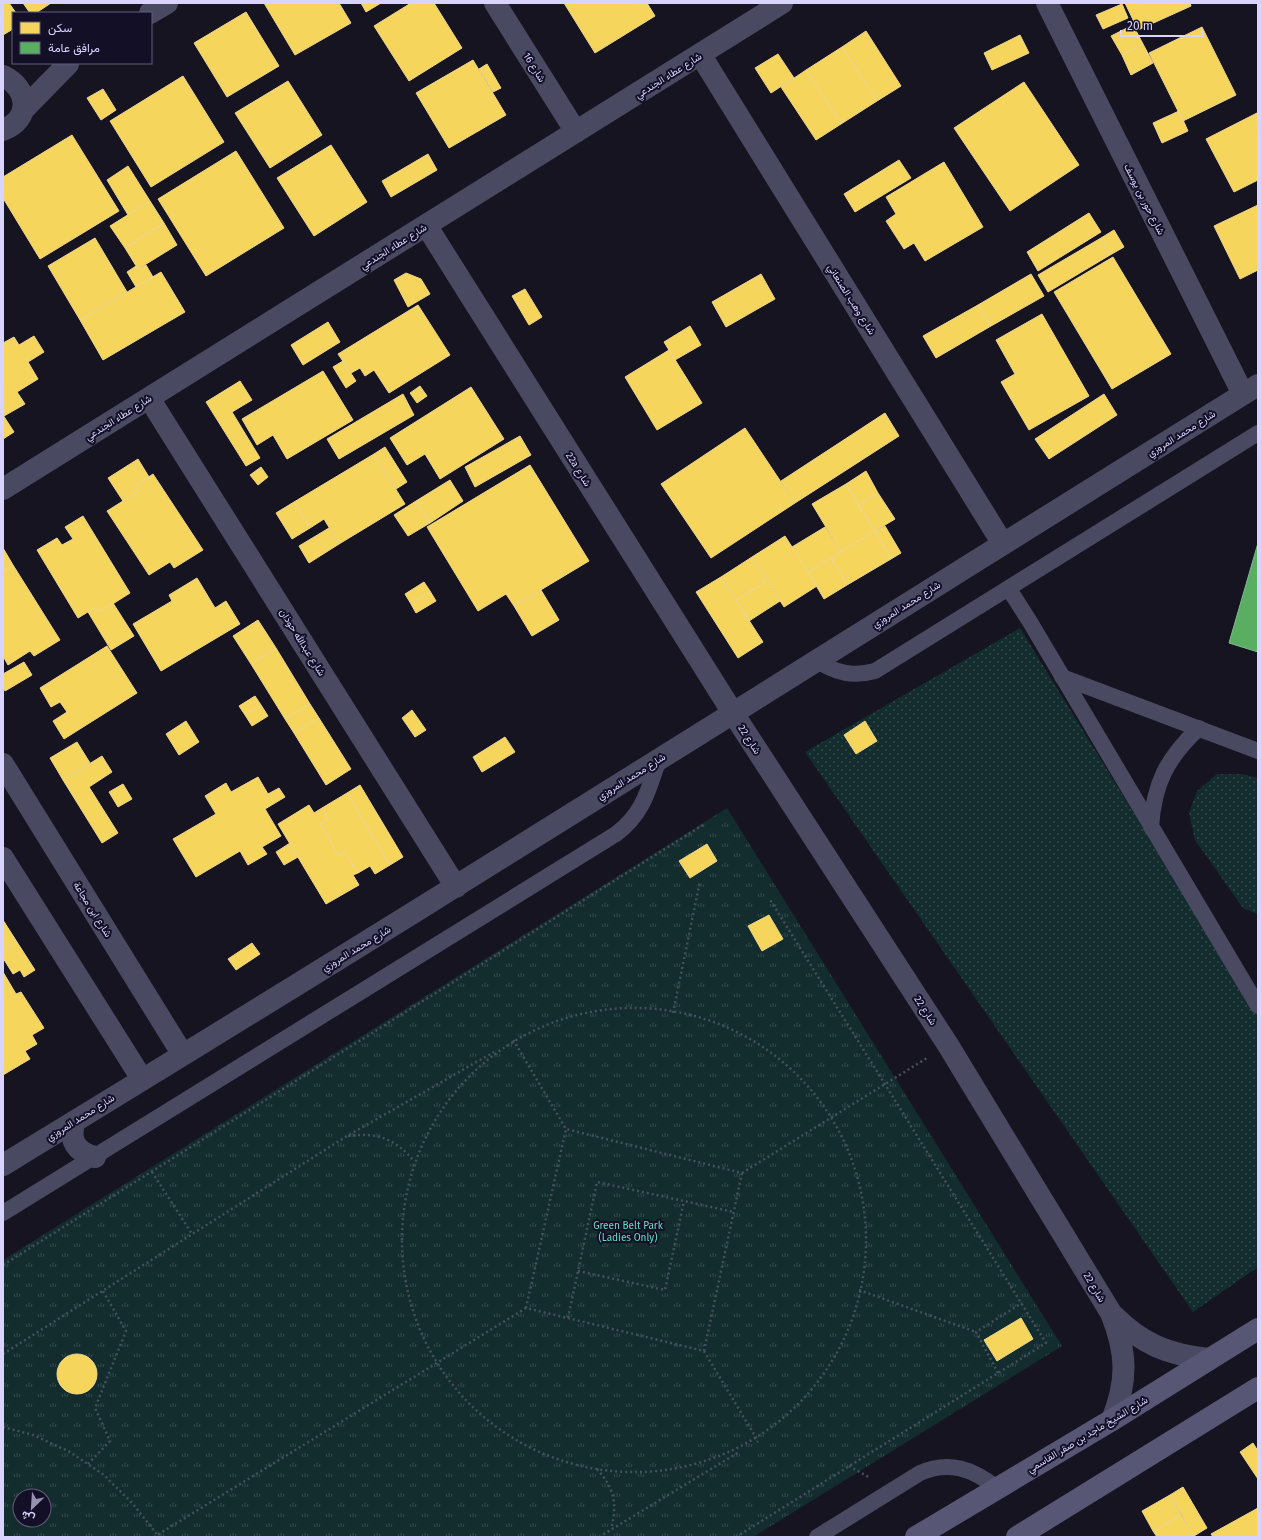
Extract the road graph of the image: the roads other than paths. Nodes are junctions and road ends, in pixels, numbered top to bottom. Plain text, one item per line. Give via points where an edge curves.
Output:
1 (166, 3) edge
2 (495, 3) edge
3 (782, 3) edge
4 (1047, 3) edge
5 (152, 12) edge
6 (700, 54) junction
7 (69, 64) edge
8 (7, 78) edge
9 (23, 110) junction
10 (3, 130) edge
11 (576, 132) junction
12 (426, 225) junction
13 (1251, 390) edge
14 (149, 398) junction
15 (1258, 433) edge
16 (3, 489) edge
17 (1003, 544) junction
18 (1009, 588) junction
19 (816, 660) junction
20 (1062, 677) junction
21 (733, 713) junction
22 (1199, 728) junction
23 (1258, 751) edge
24 (660, 759) junction
25 (3, 764) edge
26 (1151, 827) junction
27 (3, 858) edge
28 (456, 887) junction
29 (1258, 1006) edge
30 (183, 1055) junction
31 (142, 1080) junction
32 (75, 1121) junction
33 (95, 1157) junction
34 (3, 1164) edge
35 (3, 1213) edge
36 (1111, 1313) junction
37 (1258, 1329) edge
38 (1209, 1359) junction
39 (1258, 1388) edge
40 (1112, 1420) junction
41 (997, 1488) junction
42 (817, 1537) edge
43 (916, 1537) edge
44 (1017, 1537) edge

1 - 5 street
2 - 11 street, شارع 16
3 - 6 street, شارع عطاء الجندعي
4 - 13 street, شارع حور بن يوسف
6 - 11 street, شارع عطاء الجندعي
6 - 17 street, شارع وهب الصنعاني
7 - 8 street via 40,74
7 - 9 street
8 - 9 street via 22,93
9 - 10 street via 15,124
11 - 12 street, شارع عطاء الجندعي
12 - 14 street, شارع عطاء الجندعي
12 - 21 street, 22a شارع
13 - 17 street, شارع محمد المروزي
14 - 16 street, شارع عطاء الجندعي
14 - 28 street, شارع عبدالله حوذان
15 - 18 lane
17 - 19 street, شارع محمد المروزي
18 - 19 lane via 875,671 842,673
18 - 20 lane
19 - 21 street, شارع محمد المروزي
20 - 22 lane
20 - 26 lane
21 - 24 street, شارع محمد المروزي
21 - 36 street, شارع 22 via 948,1045
22 - 23 lane
22 - 26 lane via 1173,756 1164,772 1156,789
24 - 28 street, شارع محمد المروزي
24 - 33 lane via 637,815 616,834
25 - 30 street, شارع ابن مجاعة
26 - 29 lane
27 - 31 street
28 - 30 street, شارع محمد المروزي
30 - 31 street, شارع محمد المروزي
31 - 32 street, شارع محمد المروزي
32 - 33 street via 72,1128 75,1144 80,1151
32 - 34 street, شارع محمد المروزي
33 - 35 lane
36 - 38 street, شارع 22 via 1124,1326 1155,1346 1172,1353
36 - 40 street, شارع 22 via 1123,1348 1124,1366 1123,1385
37 - 38 main road, شارع الشيخ ماجد بن صقر القاسمي
38 - 40 main road, شارع الشيخ ماجد بن صقر القاسمي
39 - 44 main road
40 - 41 main road, شارع الشيخ ماجد بن صقر القاسمي
41 - 42 lane via 973,1472 959,1468 930,1468
41 - 43 main road, شارع الشيخ ماجد بن صقر القاسمي

